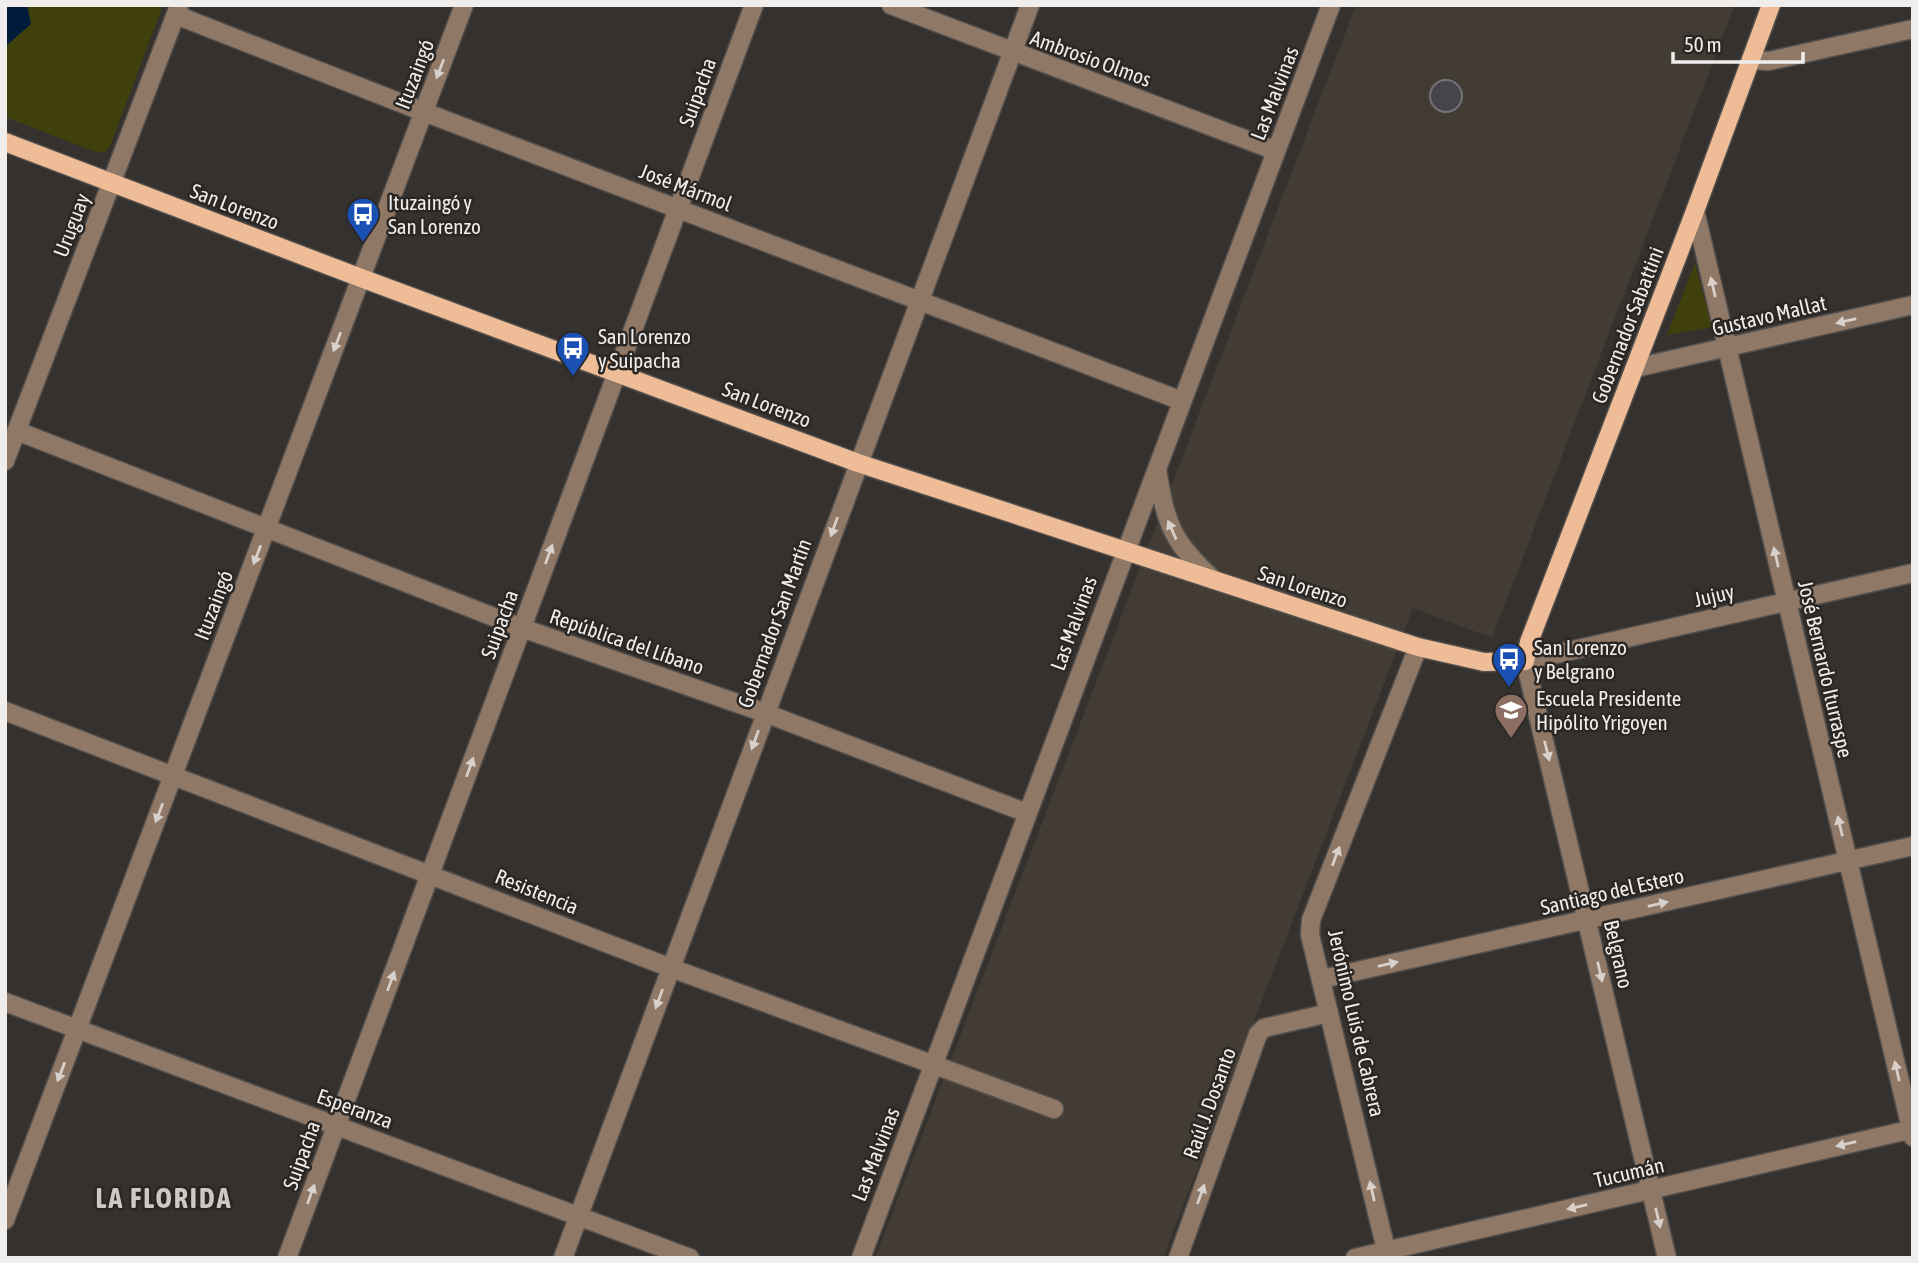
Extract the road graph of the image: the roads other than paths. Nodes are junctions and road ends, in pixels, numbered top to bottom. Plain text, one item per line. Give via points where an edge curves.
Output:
1 (464, 5) edge
2 (754, 5) edge
3 (891, 5) edge
4 (1030, 5) edge
5 (1331, 5) edge
6 (1771, 5) edge
7 (177, 10) edge
8 (1913, 29) edge
9 (1012, 53) junction
10 (1751, 60) junction
11 (424, 112) junction
12 (5, 142) edge
13 (1276, 151) junction
14 (112, 183) junction
15 (678, 209) junction
16 (1695, 211) junction
17 (361, 278) junction
18 (920, 299) junction
19 (1913, 305) edge
20 (1728, 348) junction
21 (1635, 368) junction
22 (617, 372) junction
23 (1182, 401) junction
24 (17, 431) junction
25 (5, 460) edge
26 (858, 463) junction
27 (1157, 466) junction
28 (267, 527) junction
29 (1124, 551) junction
30 (1913, 573) edge
31 (1214, 580) junction
32 (1787, 602) junction
33 (522, 628) junction
34 (1418, 647) junction
35 (1525, 661) junction
36 (5, 711) edge
37 (765, 713) junction
38 (173, 777) junction
39 (1027, 813) junction
40 (1913, 846) edge
41 (1848, 861) junction
42 (430, 873) junction
43 (1588, 920) junction
44 (671, 968) junction
45 (1322, 979) junction
46 (5, 1002) edge
47 (1329, 1013) junction
48 (77, 1030) junction
49 (933, 1065) junction
50 (1054, 1109) dead end
51 (337, 1125) junction
52 (1912, 1132) edge
53 (1651, 1190) junction
54 (579, 1216) junction
55 (5, 1220) edge
56 (1387, 1254) edge
57 (287, 1258) edge
58 (563, 1258) edge
59 (690, 1258) edge
60 (860, 1258) edge
61 (1178, 1258) edge
62 (1355, 1258) edge
63 (1667, 1258) edge

1 -> 11 street, Ituzaingó
2 - 15 street, Suipacha
3 - 9 street, Ambrosio Olmos
4 - 9 street, Gobernador San Martín
5 - 13 street, Las Malvinas
6 - 10 main road, Gobernador Sabattini
7 - 11 street, José Mármol
7 - 14 street, Uruguay
8 - 10 street via 1769,61
9 - 13 street, Ambrosio Olmos
9 - 18 street, Gobernador San Martín
10 - 16 main road, Gobernador Sabattini
11 - 15 street, José Mármol
11 - 17 street, Ituzaingó
12 - 14 main road, San Lorenzo
13 - 23 street, Las Malvinas
14 - 17 main road, San Lorenzo
14 - 24 street, Uruguay
15 - 18 street, José Mármol
15 - 22 street, Suipacha
20 -> 16 street, José Bernardo Iturraspe
16 - 21 main road, Gobernador Sabattini
17 - 22 main road, San Lorenzo
17 -> 28 street, Ituzaingó
18 - 23 street, José Mármol
18 - 26 street, Gobernador San Martín
19 -> 20 street, Gustavo Mallat
20 - 21 street, Gustavo Mallat
32 -> 20 street, José Bernardo Iturraspe
21 - 35 main road, Gobernador Sabattini
22 - 26 main road, San Lorenzo
33 -> 22 street, Suipacha
23 - 27 street, Las Malvinas
24 - 25 street, Uruguay
24 - 28 street, República del Líbano
26 - 29 main road, San Lorenzo
26 -> 37 street, Gobernador San Martín
27 - 29 street, Las Malvinas
31 -> 27 street via 1176,541 1167,521
28 - 33 street, República del Líbano
28 -> 38 street, Ituzaingó
29 - 31 main road, San Lorenzo
29 - 39 street, Las Malvinas
30 - 32 street, Jujuy
31 - 34 main road, San Lorenzo
32 - 35 street, Jujuy
41 -> 32 street, José Bernardo Iturraspe
33 - 37 street, República del Líbano
42 -> 33 street, Suipacha
34 - 35 main road, San Lorenzo via 1484,662
45 -> 34 street, Jerónimo Luis de Cabrera via 1310,935 1311,920
35 -> 43 street, Belgrano
36 - 38 street, Resistencia
37 - 39 street, República del Líbano
37 -> 44 street, Gobernador San Martín
38 - 42 street, Resistencia
38 -> 48 street, Ituzaingó
39 - 49 street, Las Malvinas
40 - 41 street, Santiago del Estero
43 -> 41 street, Santiago del Estero
52 -> 41 street, José Bernardo Iturraspe
42 - 44 street, Resistencia
51 -> 42 street, Suipacha
45 -> 43 street, Santiago del Estero
43 -> 53 street, Belgrano
44 - 49 street, Resistencia
44 -> 54 street, Gobernador San Martín
45 - 47 street, Jerónimo Luis de Cabrera
46 - 48 street, Esperanza
56 -> 47 street, Jerónimo Luis de Cabrera
61 -> 47 street, Raúl J. Dosanto via 1258,1034 1264,1028
48 - 51 street, Esperanza
48 -> 55 street, Ituzaingó
49 - 50 street, Resistencia
49 - 60 street, Las Malvinas
51 - 54 street, Esperanza
57 -> 51 street, Suipacha
52 -> 53 street, Tucumán
53 -> 56 street, Tucumán
53 -> 63 street, Belgrano
54 - 58 street, Gobernador San Martín
54 - 59 street, Esperanza
56 - 62 street, Tucumán

